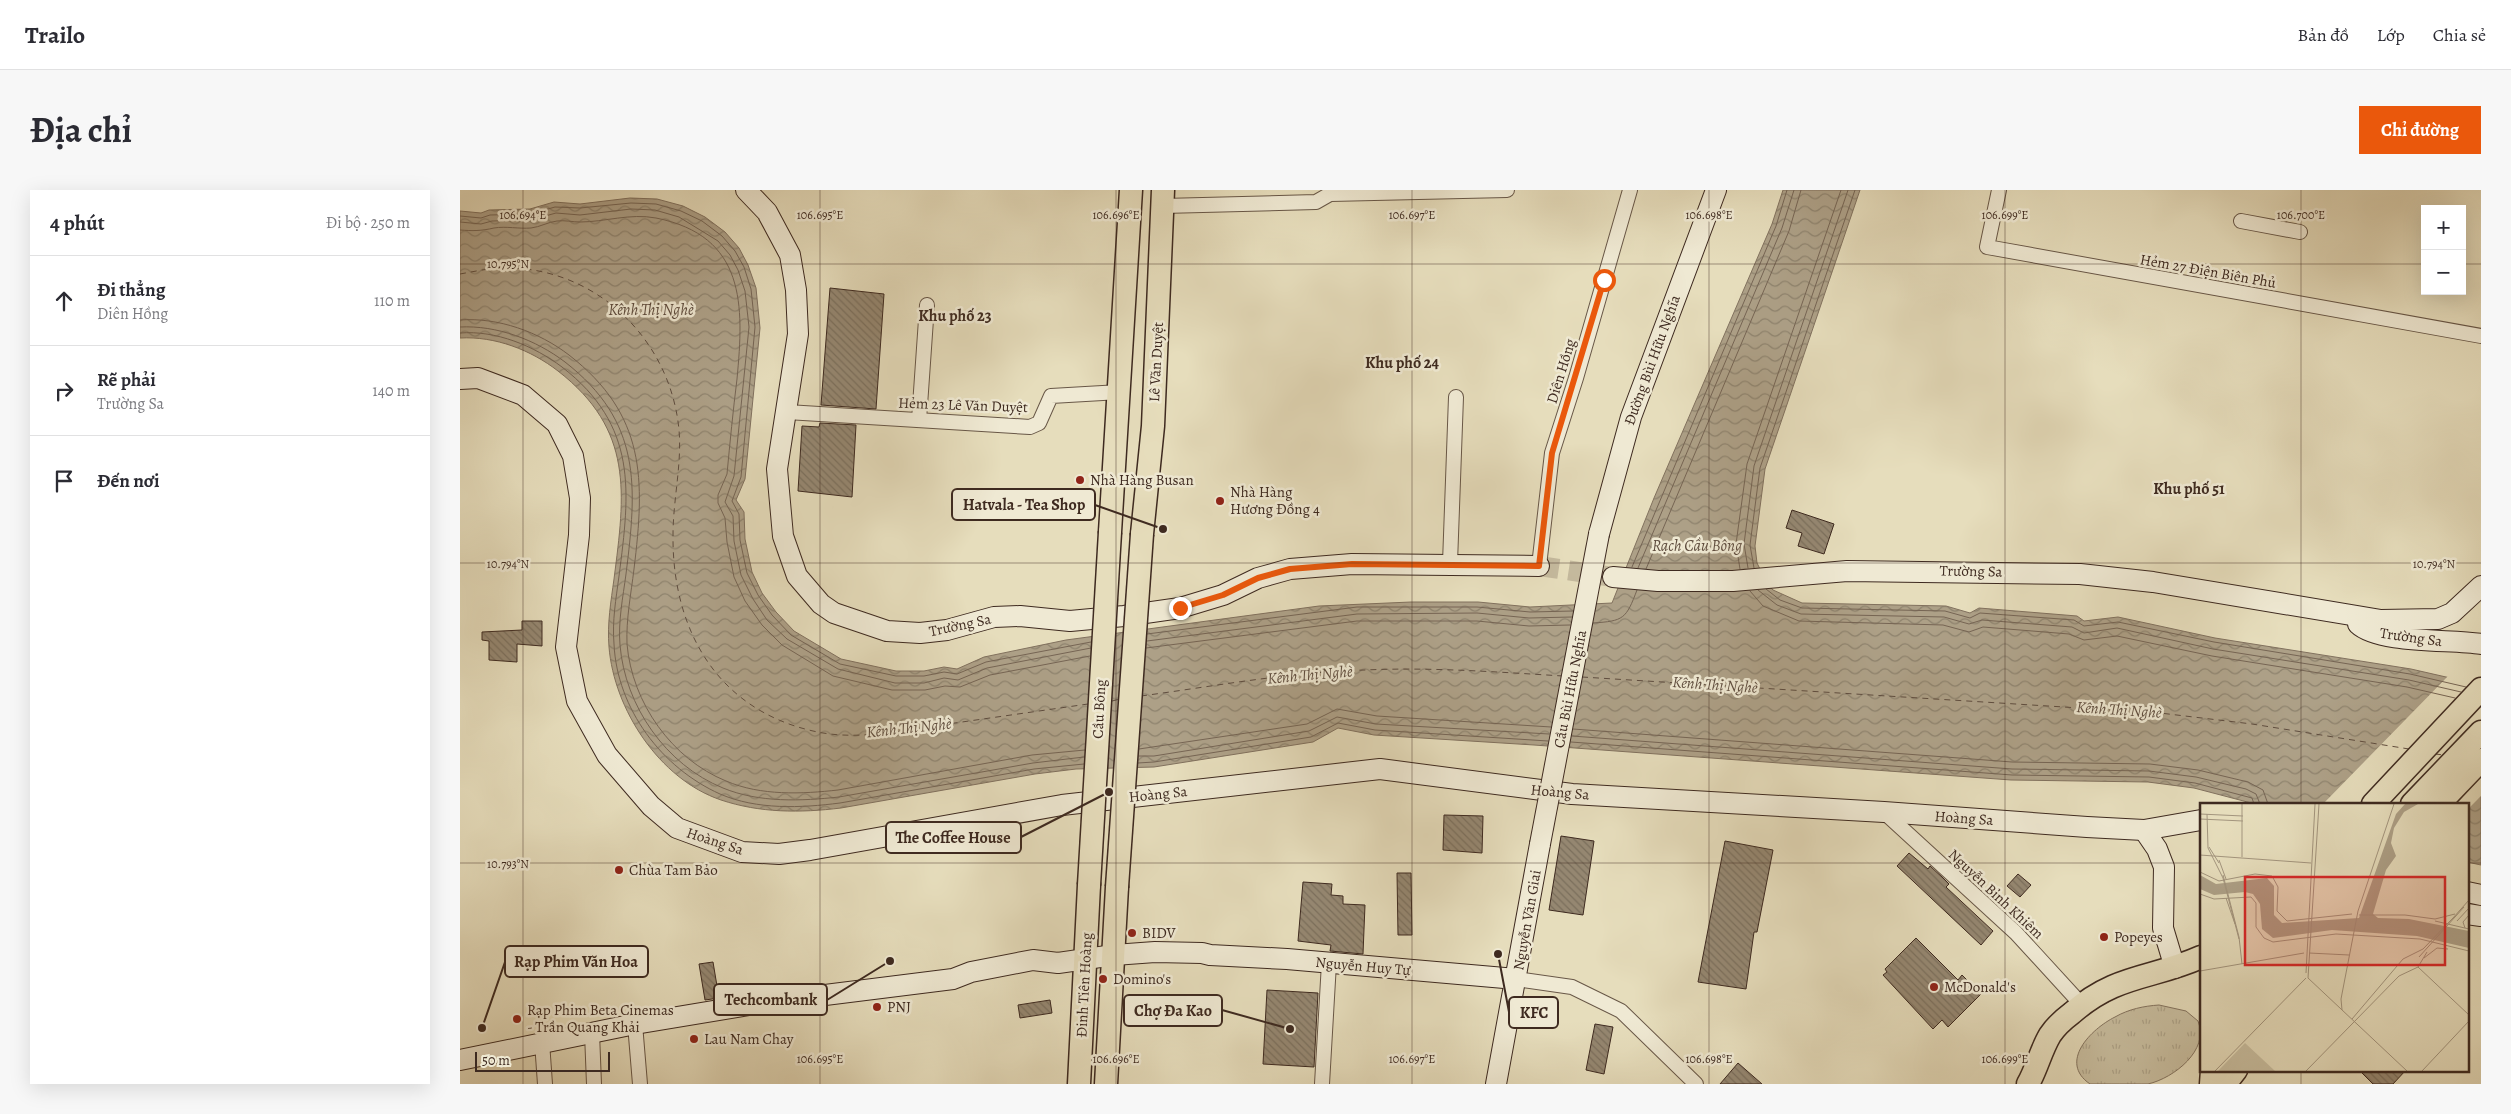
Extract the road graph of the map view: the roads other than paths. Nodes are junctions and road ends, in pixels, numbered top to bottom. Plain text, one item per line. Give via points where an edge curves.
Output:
1 (746, 190) edge
2 (1131, 190) edge
3 (1507, 190) edge
4 (1630, 190) edge
5 (1716, 190) edge
6 (2000, 190) edge
7 (1163, 198) edge
8 (2241, 221) dead end
9 (2300, 232) dead end
10 (927, 304) dead end
11 (2481, 336) edge
12 (460, 379) edge
13 (1120, 392) junction
14 (1456, 396) dead end
15 (787, 412) junction
16 (919, 420) junction
17 (1142, 534) joint
18 (1599, 534) joint
19 (1450, 564) junction
20 (1539, 566) joint
21 (1613, 577) tunnel mouth
22 (2481, 586) edge
23 (2348, 614) junction
24 (2481, 644) edge
25 (2481, 690) edge
26 (2481, 732) edge
27 (2481, 760) edge
28 (2374, 803) edge
29 (2413, 803) edge
30 (2440, 803) edge
31 (1884, 812) junction
32 (2200, 820) edge
33 (2144, 830) junction
34 (1540, 844) joint
35 (1089, 885) joint
36 (1117, 888) joint
37 (2468, 892) edge
38 (2481, 895) edge
39 (2468, 914) edge
40 (2481, 916) edge
41 (1114, 955) junction
42 (2200, 957) edge
43 (1085, 958) junction
44 (1329, 963) junction
45 (2175, 968) junction
46 (1516, 979) junction
47 (2081, 1004) junction
48 (635, 1024) junction
49 (592, 1033) junction
50 (542, 1042) junction
51 (460, 1060) edge
52 (2234, 1072) edge
53 (545, 1084) edge
54 (594, 1084) edge
55 (640, 1084) edge
56 (1079, 1084) edge
57 (1106, 1084) edge
58 (1322, 1084) edge
59 (1496, 1084) edge
60 (1696, 1084) edge
61 (2028, 1084) edge
62 (2225, 1084) edge

1 - 15 street, Trường Sa via 767,212 790,255 798,334
2 - 13 main road
3 - 7 street via 1330,194 1316,202
4 - 20 street, Diên Hồng via 1552,453
5 - 18 street, Đường Bùi Hữu Nghĩa via 1631,417
6 - 11 street, Hẻm 27 Điện Biên Phủ via 1987,247
7 - 17 main road, Lê Văn Duyệt via 1153,426
8 - 9 street
10 - 16 street
12 - 31 street, Hoàng Sa via 478,378 523,395 557,424 573,456 580,498 579,535 566,647 578,701 607,755 651,806 677,828 742,852 779,854 810,850 1062,805 1380,768 1572,794
13 - 16 street, Hẻm 23 Lê Văn Duyệt via 1051,396 1039,423 1030,427
13 - 35 main road, Cầu Bông, bridge
14 - 19 street
15 - 16 street, Hẻm 23 Lê Văn Duyệt
15 - 19 street, Trường Sa via 778,469 783,536 797,576 821,604 834,613 886,631 920,633 994,618 1020,616 1070,621 1180,608 1290,569 1352,564
17 - 36 main road, Cầu Bông, bridge
18 - 34 street, Cầu Bùi Hữu Nghĩa, bridge
19 - 20 street, Trường Sa
21 - 23 street, Trường Sa via 1658,582 1733,581 1814,573 2080,574 2153,582
22 - 23 street, Trường Sa via 2452,613 2438,619 2381,620
23 - 24 street, Trường Sa via 2363,628 2383,634
25 - 28 main road
26 - 29 main road
27 - 30 main road
31 - 33 street, Hoàng Sa
31 - 47 street, Nguyễn Bỉnh Khiêm via 2016,933
32 - 33 street, Hoàng Sa
33 - 45 street via 2164,867 2163,928
34 - 46 street, Nguyễn Văn Giai
35 - 43 main road, Đinh Tiên Hoàng
36 - 41 main road, Đinh Tiên Hoàng
37 - 38 street
39 - 40 street
41 - 43 street, Nguyễn Huy Tự
41 - 44 street, Nguyễn Huy Tự via 1201,958 1210,955
41 - 57 main road, Đinh Tiên Hoàng
42 - 45 main road
43 - 48 street, Nguyễn Huy Tự via 1058,963 1044,972 974,984 954,979
43 - 56 main road, Đinh Tiên Hoàng
44 - 46 street, Nguyễn Huy Tự
44 - 58 street
45 - 47 main road via 2126,980
46 - 59 street, Nguyễn Văn Giai
46 - 60 street via 1572,987 1622,1011
47 - 61 main road via 2050,1035
48 - 49 street, Nguyễn Huy Tự
48 - 55 street
49 - 50 street, Nguyễn Huy Tự
49 - 54 street
50 - 51 street, Nguyễn Huy Tự
50 - 53 street
52 - 62 main road

